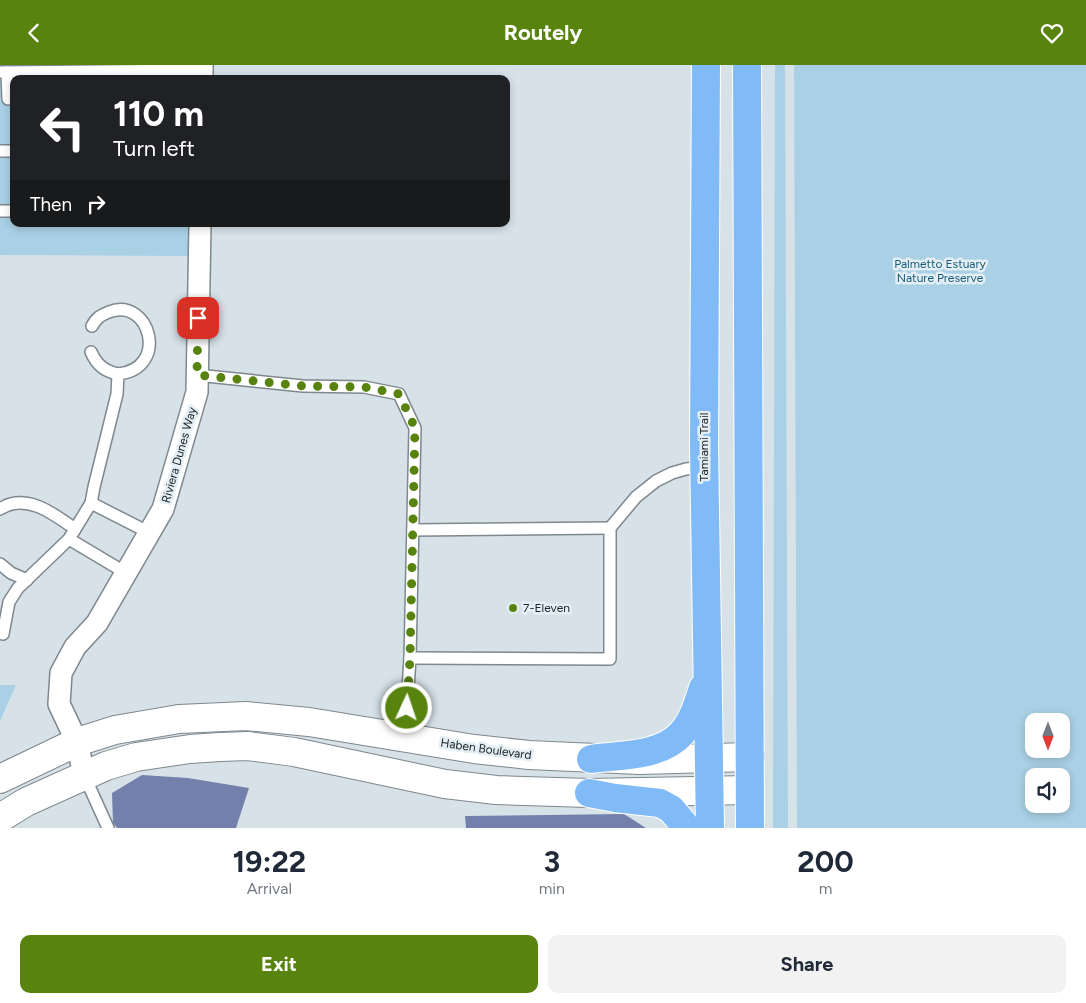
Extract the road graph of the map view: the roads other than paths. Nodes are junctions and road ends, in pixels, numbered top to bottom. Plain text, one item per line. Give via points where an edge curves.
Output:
1 (706, 65) edge
2 (747, 65) edge
3 (135, 71) edge
4 (202, 71) edge
5 (4, 72) edge
6 (7, 99) edge
7 (200, 227) edge
8 (92, 326) dead end
9 (91, 352) dead end
10 (118, 374) junction
11 (197, 375) junction
12 (704, 467) junction
13 (91, 503) junction
14 (0, 509) edge
15 (610, 528) junction
16 (75, 529) junction
17 (413, 530) junction
18 (150, 533) junction
19 (69, 539) junction
20 (0, 564) edge
21 (126, 573) junction
22 (27, 580) junction
23 (3, 634) dead end
24 (410, 658) junction
25 (708, 672) junction
26 (405, 736) junction
27 (77, 742) junction
28 (750, 757) junction
29 (710, 758) junction
30 (591, 759) junction
31 (84, 775) junction
32 (0, 779) edge
33 (750, 790) junction
34 (710, 791) junction
35 (589, 793) junction
36 (0, 819) edge
37 (108, 828) edge
38 (687, 828) edge
39 (710, 828) edge
40 (750, 828) edge

1 - 12 highway, Tamiami Trail
2 - 28 highway
3 - 4 lane
3 - 5 lane
5 - 6 lane
7 - 11 street, Riviera Dunes Way
8 - 10 lane via 95,319 113,310 136,315 144,322 150,341 145,361 129,373
9 - 10 lane via 100,367
10 - 13 lane via 117,394
11 - 17 lane via 303,386 364,387 399,394 415,428
11 - 18 street, Riviera Dunes Way via 197,392 163,509
12 - 15 lane via 672,473 656,481 636,497
12 - 25 highway, Tamiami Trail
13 - 16 lane
13 - 18 lane
14 - 16 lane via 20,502 44,508
15 - 17 lane
15 - 24 lane via 610,659
16 - 19 lane
17 - 24 lane
18 - 21 street, Riviera Dunes Way
19 - 21 lane
19 - 22 lane
20 - 22 lane
21 - 27 street, Riviera Dunes Way via 97,623 75,647 61,673 59,704
22 - 23 lane via 9,602
24 - 26 lane
25 - 29 highway, Tamiami Trail
25 - 30 highway via 699,702 681,735 664,747
26 - 27 street, Haben Boulevard via 246,716 155,722
26 - 30 street, Haben Boulevard via 474,749
27 - 31 street
27 - 32 street, Haben Boulevard
28 - 29 street, Haben Boulevard
28 - 33 highway
29 - 30 street, Haben Boulevard
29 - 34 highway, Tamiami Trail
31 - 35 street via 136,757 190,749 248,746 294,752 445,784 496,790
31 - 36 street via 26,802
31 - 37 lane
33 - 34 street
33 - 40 highway
34 - 35 street
34 - 39 highway, Tamiami Trail
35 - 38 highway via 660,803 671,809

